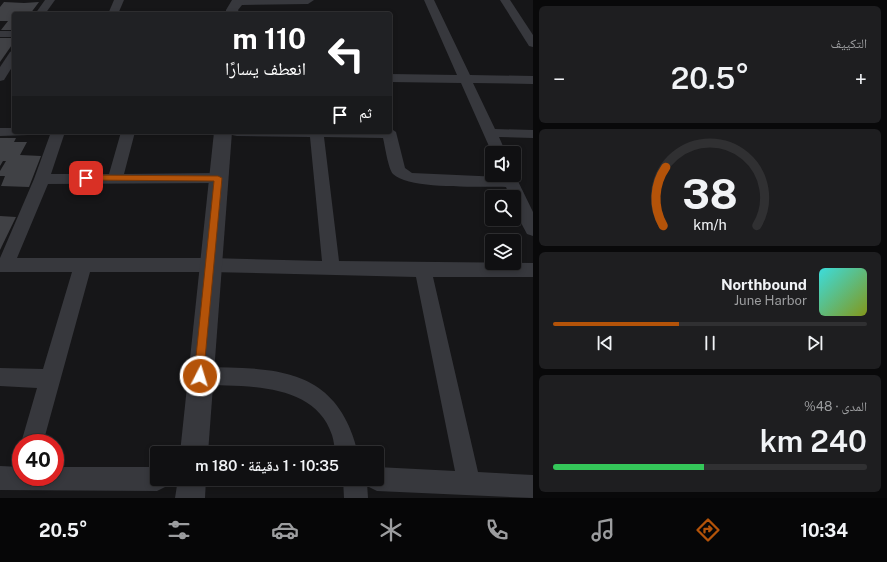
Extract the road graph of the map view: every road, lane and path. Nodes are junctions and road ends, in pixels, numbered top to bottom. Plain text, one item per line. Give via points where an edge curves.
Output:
1 (50, 0) edge
2 (119, 0) edge
3 (248, 0) edge
4 (255, 0) edge
5 (308, 0) edge
6 (429, 0) edge
7 (505, 0) edge
8 (41, 12) edge
9 (114, 12) edge
10 (232, 12) edge
11 (0, 34) edge
12 (12, 34) edge
13 (533, 44) edge
14 (12, 57) edge
15 (0, 76) edge
16 (12, 76) edge
17 (392, 78) edge
18 (465, 78) junction
19 (533, 80) edge
20 (0, 132) edge
21 (12, 132) edge
22 (490, 133) junction
23 (57, 134) edge
24 (127, 134) edge
25 (223, 134) edge
26 (317, 134) edge
27 (389, 134) edge
28 (533, 134) edge
29 (496, 146) edge
30 (115, 178) junction
31 (218, 178) junction
32 (42, 179) junction
33 (485, 179) edge
34 (511, 182) edge
35 (533, 230) edge
36 (83, 264) junction
37 (3, 265) edge
38 (210, 265) junction
39 (332, 268) junction
40 (423, 270) junction
41 (533, 270) edge
42 (200, 376) junction
43 (0, 377) edge
44 (50, 379) junction
45 (35, 434) edge
46 (195, 446) edge
47 (346, 446) edge
48 (64, 478) edge
49 (384, 478) edge
50 (150, 479) edge
51 (469, 484) junction
52 (191, 486) edge
53 (355, 486) edge
54 (533, 487) edge
55 (190, 498) edge
56 (356, 498) edge

1 - 8 street
2 - 9 street
3 - 4 street
4 - 5 street
4 - 10 street via 238,1
6 - 18 street
7 - 13 street
11 - 12 street
14 - 15 street
15 - 16 street
17 - 18 street
18 - 19 street
18 - 22 street
20 - 21 street
22 - 28 street
22 - 29 street
23 - 32 street
24 - 30 street
25 - 31 street
26 - 39 street
27 - 33 street via 398,170 408,177
30 - 31 street
30 - 32 street
31 - 38 street
32 - 37 street
34 - 35 street
36 - 37 street
36 - 38 street
36 - 44 street
38 - 39 street
38 - 42 street
39 - 40 street
40 - 41 street
40 - 51 street
42 - 46 street
42 - 47 street via 275,380 298,385 325,404 340,427
43 - 44 street
44 - 45 street
48 - 50 street
49 - 51 street
51 - 54 street
52 - 55 street
53 - 56 street

